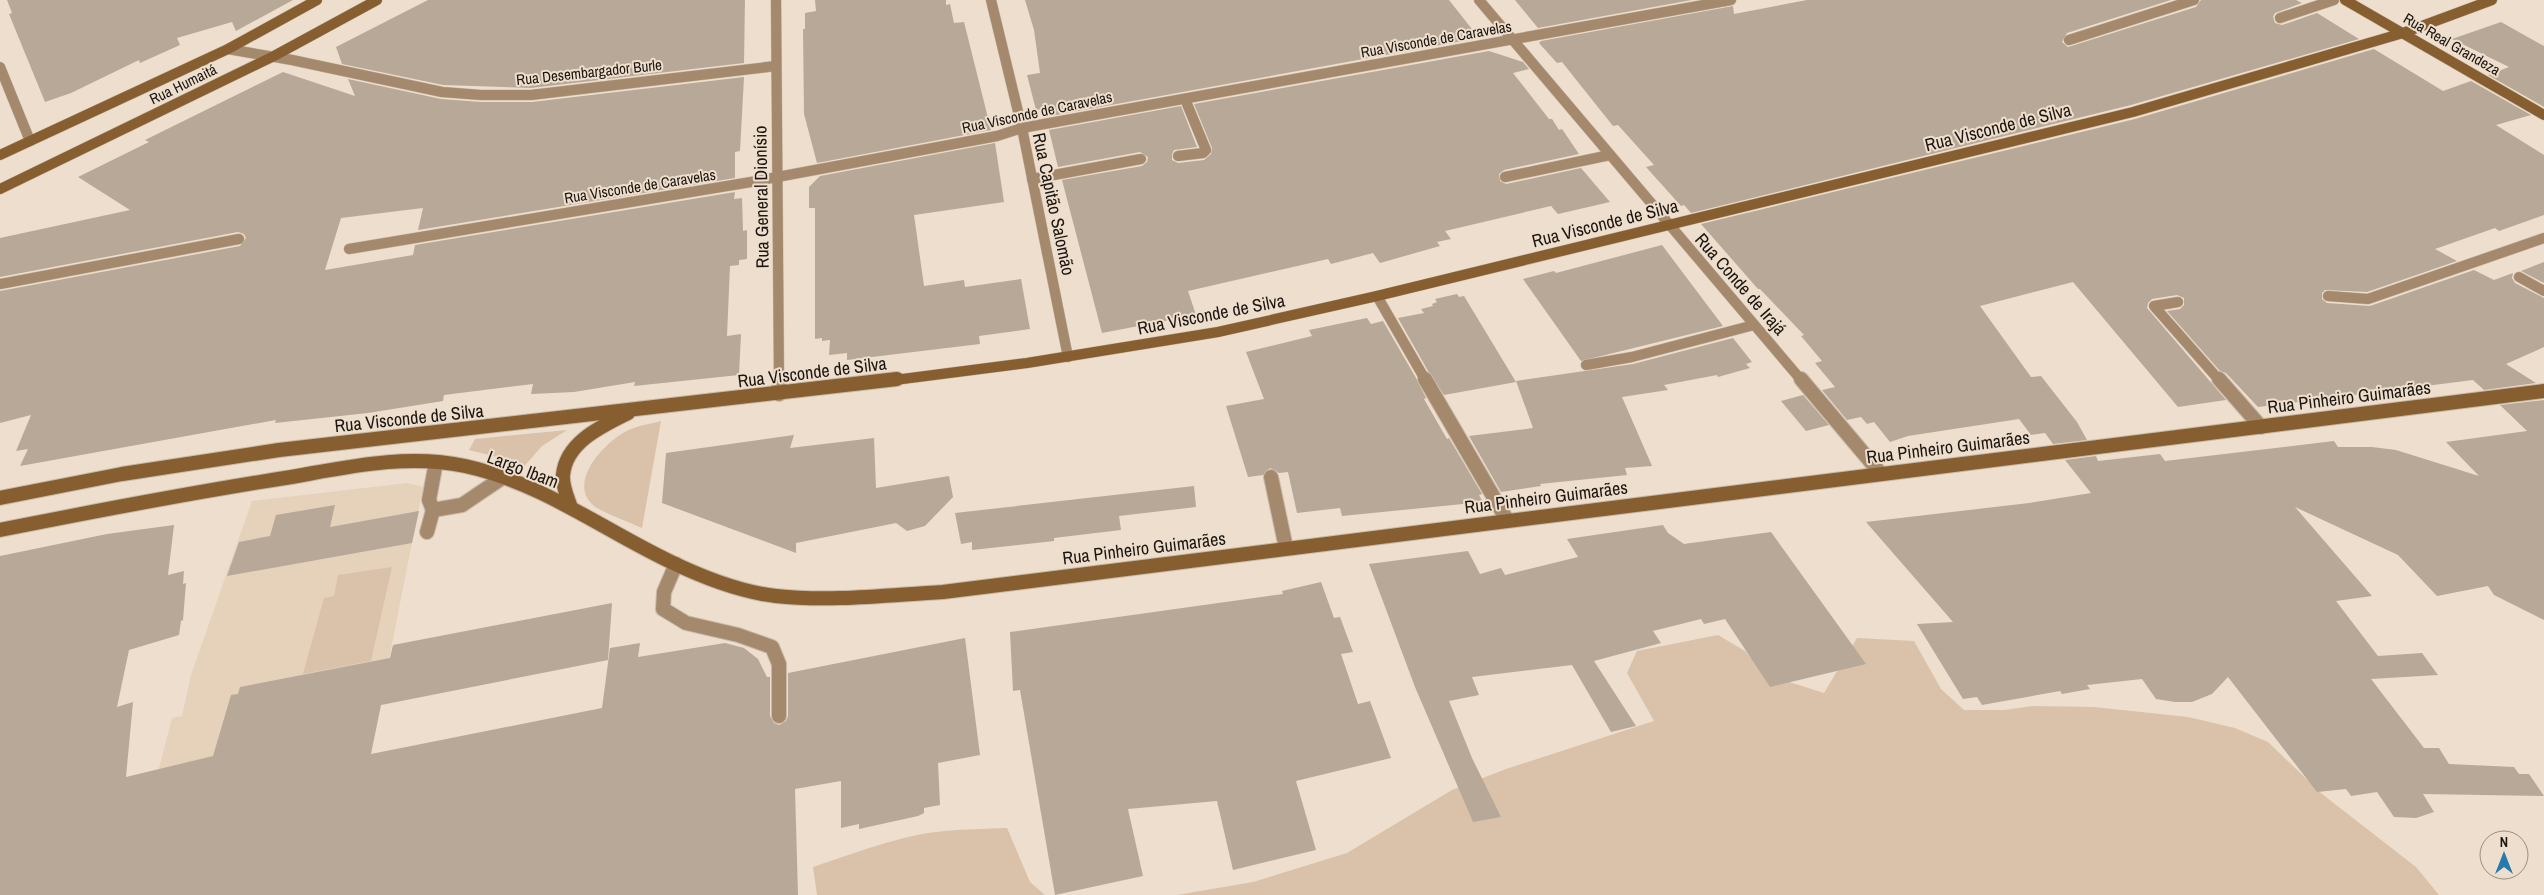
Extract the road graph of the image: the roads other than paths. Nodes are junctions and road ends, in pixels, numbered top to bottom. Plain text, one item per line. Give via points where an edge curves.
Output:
1 (317, 0) edge
2 (377, 0) edge
3 (776, 0) edge
4 (991, 0) edge
5 (1479, 0) edge
6 (1730, 0) edge
7 (2194, 0) edge
8 (2303, 0) edge
9 (2334, 0) edge
10 (2345, 0) edge
11 (2492, 0) edge
12 (1718, 1) edge
13 (303, 3) edge
14 (2314, 6) junction
15 (2280, 18) dead end
16 (2403, 33) junction
17 (1513, 40) junction
18 (2069, 40) dead end
19 (228, 49) junction
20 (274, 56) junction
21 (776, 66) junction
22 (0, 68) edge
23 (1185, 99) junction
24 (2544, 115) edge
25 (1022, 128) junction
26 (30, 141) junction
27 (0, 155) edge
28 (1610, 155) junction
29 (1178, 156) dead end
30 (1141, 159) dead end
31 (1504, 176) dead end
32 (779, 177) junction
33 (1032, 179) junction
34 (0, 189) edge
35 (1670, 226) junction
36 (2544, 238) edge
37 (239, 239) dead end
38 (349, 249) dead end
39 (2519, 277) dead end
40 (0, 284) edge
41 (2544, 291) edge
42 (1376, 296) junction
43 (2328, 296) dead end
44 (2178, 302) dead end
45 (1754, 325) junction
46 (1068, 357) junction
47 (1586, 365) dead end
48 (2544, 391) edge
49 (779, 394) junction
50 (639, 408) junction
51 (2262, 427) junction
52 (436, 462) junction
53 (1881, 474) junction
54 (502, 478) junction
55 (1271, 478) dead end
56 (0, 498) edge
57 (570, 505) junction
58 (433, 510) junction
59 (1507, 520) junction
60 (0, 530) edge
61 (427, 532) dead end
62 (1286, 548) junction
63 (676, 564) junction
64 (779, 716) dead end

1 - 13 main road, Rua Humaitá
2 - 20 main road, Rua Humaitá
3 - 21 street, Rua General Dionísio
4 - 25 street, Rua Capitão Salomão
5 - 17 street, Rua Conde de Irajá
6 - 12 street, Rua Visconde de Caravelas
7 - 18 street
8 - 14 street
9 - 14 street
10 - 16 main road, Rua Real Grandeza
11 - 16 main road, Rua Visconde de Silva
12 - 17 street, Rua Visconde de Caravelas
13 - 19 main road, Rua Humaitá
14 - 15 street
16 - 24 main road, Rua Real Grandeza
16 - 35 main road, Rua Visconde de Silva via 2133,112
17 - 23 street, Rua Visconde de Caravelas
17 - 28 street, Rua Conde de Irajá
19 - 20 street, Rua Desembargador Burle
19 - 26 main road, Rua Humaitá
20 - 21 street, Rua Desembargador Burle via 398,84 481,95 531,95
20 - 34 main road, Rua Humaitá
21 - 32 street, Rua General Dionísio
22 - 26 street
23 - 25 street, Rua Visconde de Caravelas
23 - 29 street via 1206,150
25 - 32 street, Rua Visconde de Caravelas via 997,136
25 - 33 street, Rua Capitão Salomão
26 - 27 main road, Rua Humaitá
28 - 31 street
28 - 35 street, Rua Conde de Irajá
30 - 33 street
32 - 38 street, Rua Visconde de Caravelas
32 - 49 street, Rua General Dionísio
33 - 46 street, Rua Capitão Salomão
35 - 42 main road, Rua Visconde de Silva
35 - 45 street, Rua Conde de Irajá
36 - 43 street via 2368,299
37 - 40 street
39 - 41 street
42 - 46 main road, Rua Visconde de Silva via 1218,332
42 - 59 street
44 - 51 street via 2154,306
45 - 47 street via 1632,357
45 - 53 street, Rua Conde de Irajá
46 - 49 main road, Rua Visconde de Silva
48 - 51 main road, Rua Pinheiro Guimarães
49 - 50 main road, Rua Visconde de Silva
50 - 56 main road, Rua Visconde de Silva via 279,450 122,474
50 - 57 main road via 595,431 567,459 563,474
51 - 53 main road, Rua Pinheiro Guimarães
52 - 54 main road, Largo Ibam via 464,466
52 - 58 street via 429,500
52 - 60 main road via 333,470 185,494
53 - 59 main road, Rua Pinheiro Guimarães
54 - 57 main road, Largo Ibam
54 - 58 street via 467,504 448,510
55 - 62 street
57 - 63 main road, Rua Pinheiro Guimarães
58 - 61 street
59 - 62 main road, Rua Pinheiro Guimarães
62 - 63 main road, Rua Pinheiro Guimarães via 943,592 817,598 746,589
63 - 64 street via 664,590 664,609 686,623 772,647 779,664

